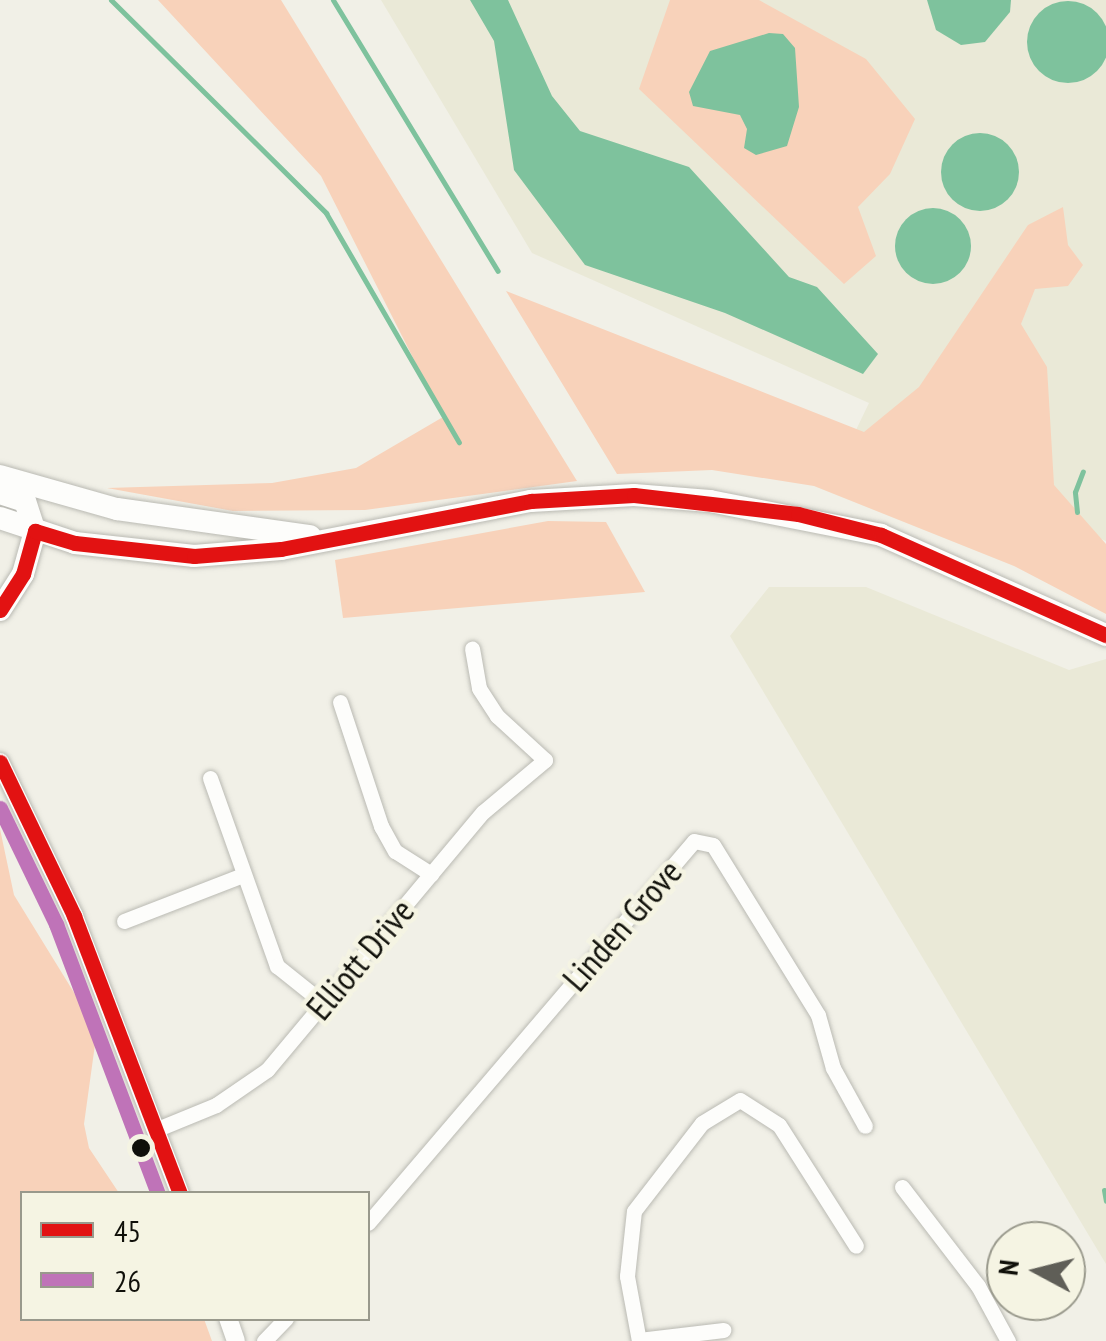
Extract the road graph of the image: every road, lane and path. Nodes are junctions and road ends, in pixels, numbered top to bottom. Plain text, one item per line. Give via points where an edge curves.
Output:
1 (0, 476) edge
2 (0, 493) edge
3 (52, 494) junction
4 (25, 501) junction
5 (1, 522) edge
6 (35, 530) junction
7 (317, 537) junction
8 (0, 610) edge
9 (1106, 635) edge
10 (472, 649) dead end
11 (340, 702) dead end
12 (1, 762) edge
13 (210, 778) dead end
14 (431, 874) junction
15 (240, 876) junction
16 (124, 921) dead end
17 (322, 1002) junction
18 (865, 1126) dead end
19 (155, 1130) junction
20 (902, 1187) dead end
21 (179, 1191) edge
22 (370, 1221) edge
23 (856, 1246) dead end
24 (283, 1321) edge
25 (723, 1330) dead end
26 (264, 1341) edge
27 (639, 1341) edge
28 (1008, 1341) edge

1 - 3 main road
2 - 4 main road
3 - 4 main road
3 - 7 main road via 194,523
4 - 5 main road
4 - 6 main road
5 - 6 main road
6 - 7 main road via 75,543 194,556 280,550
6 - 8 main road via 23,574
7 - 9 main road via 582,496 634,495 798,514 881,535
10 - 14 street, Elliott Drive via 479,688 496,716 545,760 484,812
11 - 14 street via 381,826 396,851
12 - 19 street via 74,916
13 - 15 street
14 - 17 street, Elliott Drive
15 - 16 street
15 - 17 street via 278,966
17 - 19 street, Elliott Drive via 267,1070 216,1105
18 - 22 street, Linden Grove via 833,1068 818,1015 713,844 694,841
19 - 21 street
20 - 28 street via 978,1286
23 - 27 street via 778,1124 740,1100 702,1122 634,1211 627,1276
24 - 26 street
25 - 27 street

